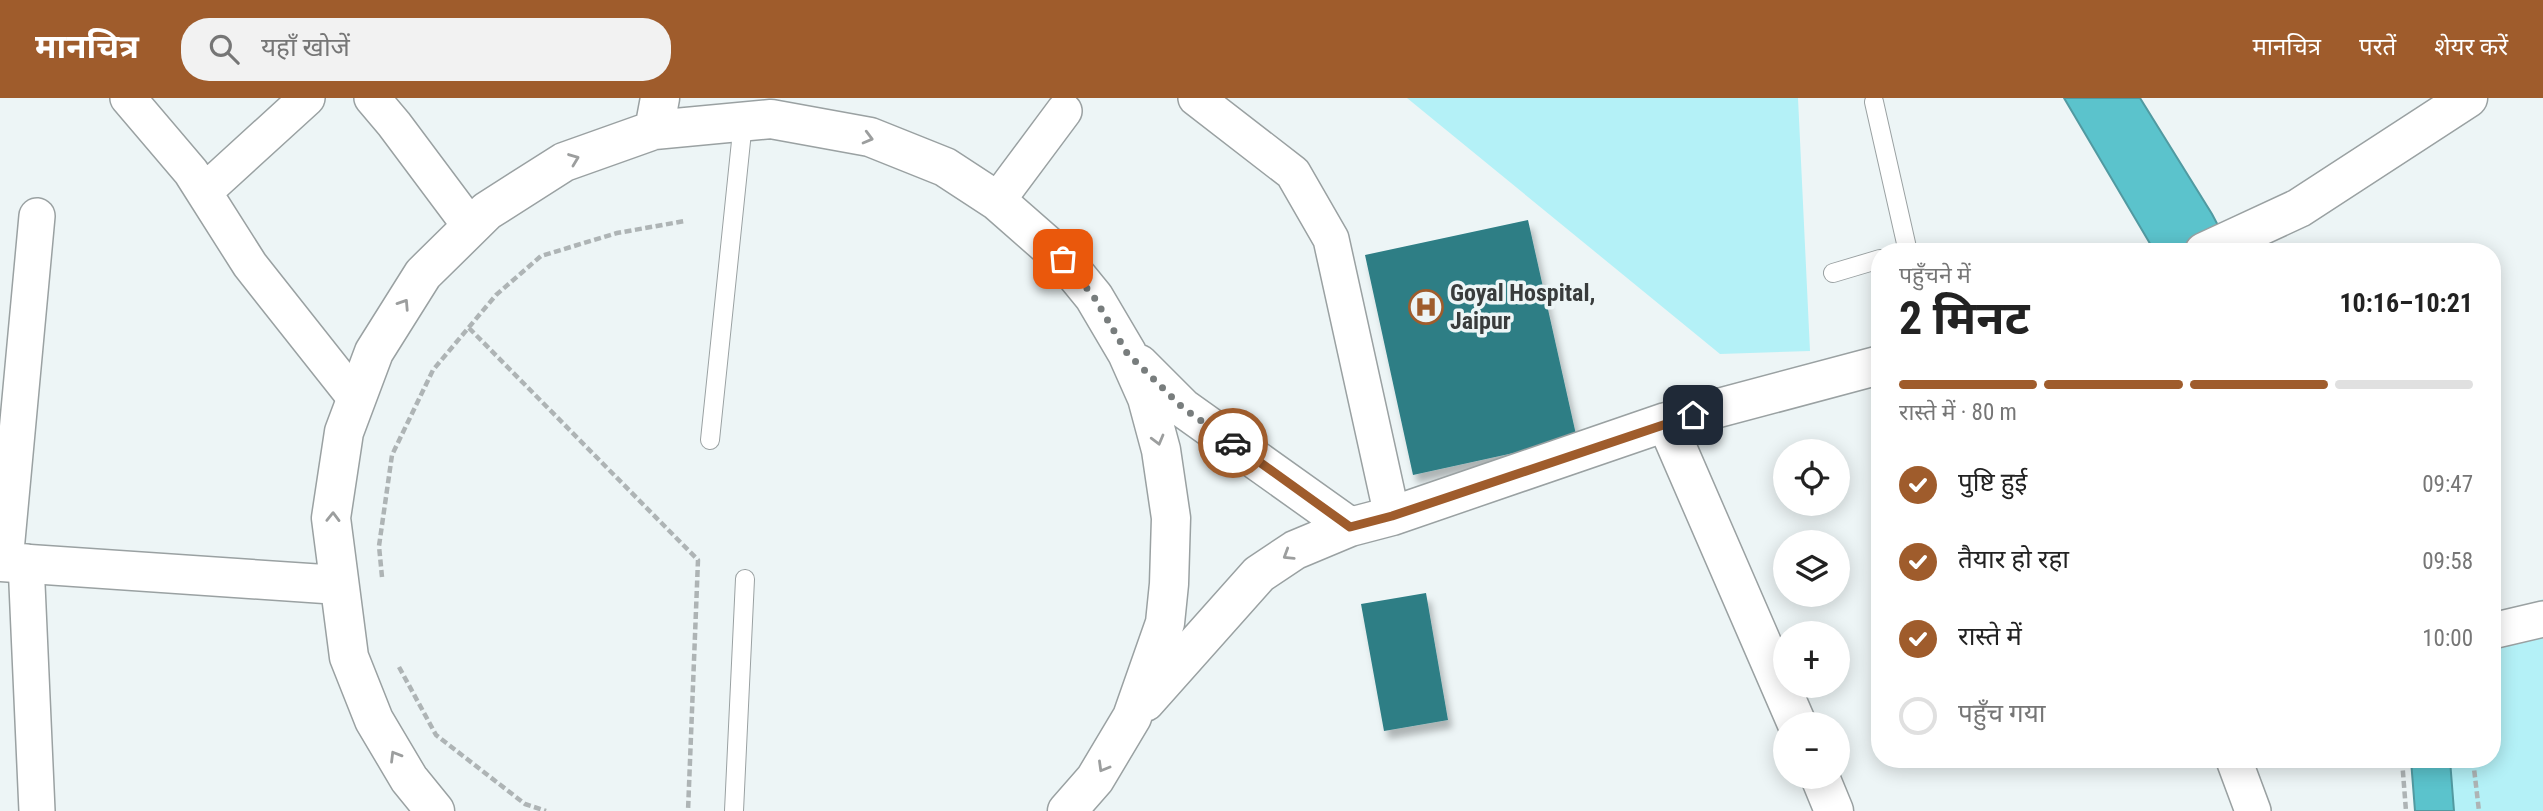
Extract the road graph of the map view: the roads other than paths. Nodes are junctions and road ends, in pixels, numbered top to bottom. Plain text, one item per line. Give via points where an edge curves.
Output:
1 (128, 98) edge
2 (307, 98) edge
3 (372, 98) edge
4 (778, 98) edge
5 (1196, 98) edge
6 (2468, 98) edge
7 (1874, 102) dead end
8 (1064, 111) dead end
9 (657, 114) edge
10 (743, 122) junction
11 (811, 127) junction
12 (204, 192) junction
13 (998, 201) junction
14 (37, 216) dead end
15 (471, 227) junction
16 (1905, 243) edge
17 (2231, 243) edge
18 (1871, 262) edge
19 (1833, 273) dead end
20 (1127, 353) junction
21 (1871, 367) edge
22 (356, 399) junction
23 (1666, 422) junction
24 (710, 440) dead end
25 (1392, 516) junction
26 (1350, 527) junction
27 (10, 562) edge
28 (744, 579) dead end
29 (339, 584) junction
30 (2543, 619) edge
31 (2501, 629) edge
32 (1792, 712) edge
33 (1132, 717) junction
34 (2237, 768) edge
35 (1825, 789) edge
36 (37, 811) edge
37 (435, 811) edge
38 (734, 811) edge
39 (1067, 811) edge
40 (1834, 811) edge
41 (2253, 811) edge

1 - 12 street
2 - 12 street
3 - 15 street
4 - 11 street
5 - 25 street via 1293,173 1331,239
6 - 17 street via 2299,208
7 - 16 lane
8 - 13 street
9 - 10 street
15 -> 9 street via 487,211 564,162
10 - 11 street via 771,120
10 - 24 lane
11 -> 13 street via 870,137 945,167
12 - 22 street via 250,265
13 - 20 street via 1063,259 1094,297
14 - 27 street
22 -> 15 street via 374,352 423,274
18 - 19 lane
20 - 26 street via 1183,408
20 -> 33 street via 1147,398 1161,450 1171,518 1165,623
21 - 23 street
29 -> 22 street via 331,517 344,432
23 - 25 street
23 - 32 street
25 - 26 street
26 -> 33 street via 1294,550 1259,574
27 - 29 street
27 - 36 street
28 - 38 lane
37 -> 29 street via 408,779 374,720 349,657
30 - 31 street
33 -> 39 street via 1095,779
34 - 41 street
35 - 40 street

